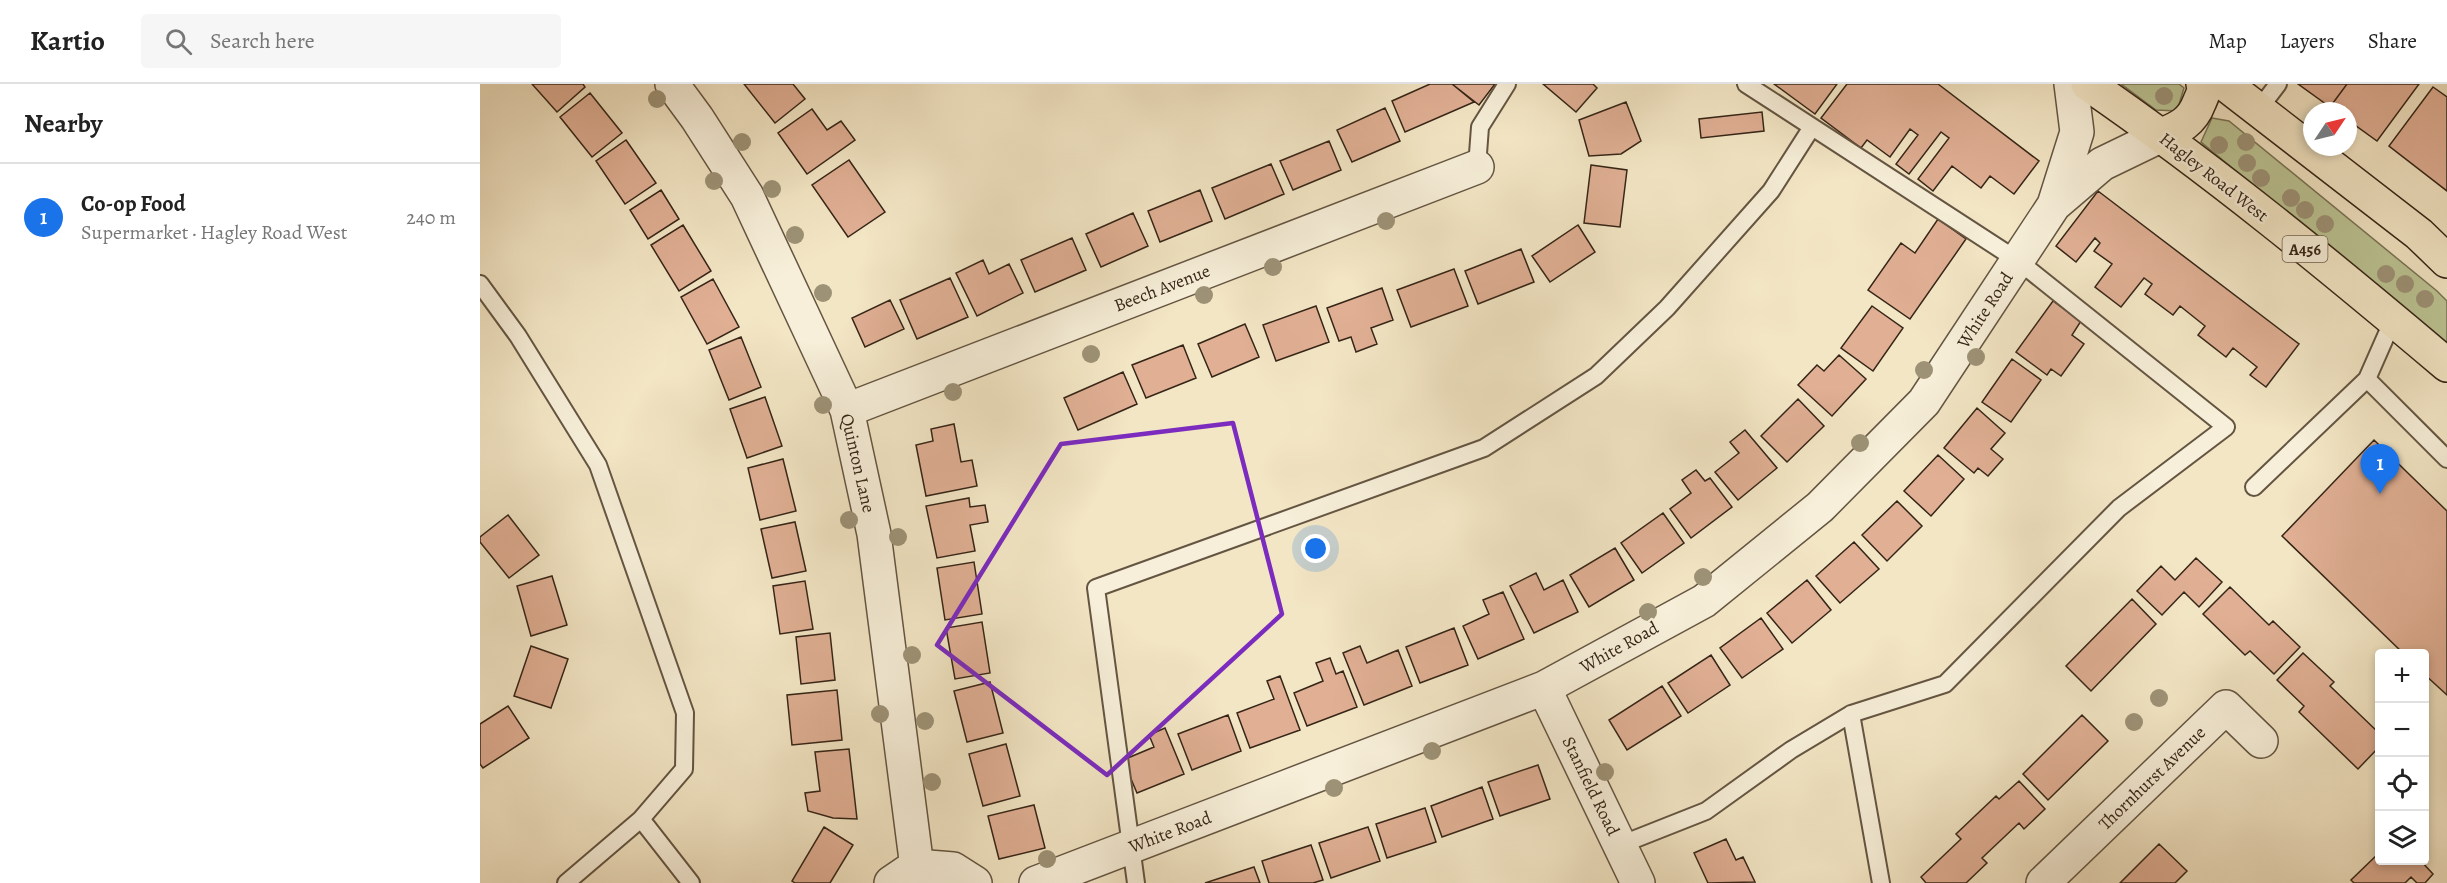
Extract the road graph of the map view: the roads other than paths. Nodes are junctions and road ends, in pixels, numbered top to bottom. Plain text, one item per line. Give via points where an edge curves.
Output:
1 (672, 84) edge
2 (1507, 84) edge
3 (1746, 84) edge
4 (2071, 84) edge
5 (2088, 84) edge
6 (2203, 84) edge
7 (2225, 84) edge
8 (2269, 97) edge
9 (1812, 127) junction
10 (2162, 135) junction
11 (1477, 167) joint
12 (2054, 205) junction
13 (2017, 260) junction
14 (2447, 261) edge
15 (480, 284) edge
16 (2393, 320) junction
17 (2447, 366) edge
18 (2367, 379) junction
19 (847, 410) junction
20 (2447, 459) edge
21 (2254, 487) dead end
22 (1544, 688) junction
23 (1851, 714) junction
24 (2261, 741) dead end
25 (641, 819) junction
26 (1620, 845) junction
27 (1131, 847) junction
28 (908, 877) edge
29 (566, 883) edge
30 (692, 883) edge
31 (975, 883) edge
32 (1036, 883) edge
33 (1136, 883) edge
34 (1638, 883) edge
35 (1881, 883) edge
36 (2043, 883) edge

1 - 19 street, Quinton Lane via 747,196
2 - 11 lane via 1480,127
3 - 9 lane
4 - 12 street, White Road via 2077,132
5 - 10 highway, Hagley Road West / A456
6 - 10 highway via 2195,116
7 - 8 highway
8 - 14 highway
9 - 13 lane
9 - 27 lane via 1771,191 1667,308 1587,382 1484,448 1096,588
10 - 12 street, White Road via 2102,164
10 - 16 highway, Hagley Road West / A456
11 - 19 street, Beech Avenue
12 - 13 street, White Road
13 - 22 street, White Road via 1924,402 1820,507 1704,601
13 - 23 lane via 2226,428 2119,508 1945,684
15 - 25 lane via 518,336 598,465 685,713 684,769
16 - 17 highway, Hagley Road West / A456
16 - 18 lane
18 - 20 lane
18 - 21 lane
19 - 28 street, Quinton Lane via 874,534
22 - 26 street, Stanfield Road
22 - 27 street, White Road
23 - 26 lane via 1791,750 1706,811
23 - 35 lane
24 - 36 street, Thornhurst Avenue via 2226,707
25 - 29 lane
25 - 30 lane
26 - 34 street, Stanfield Road
27 - 32 street, White Road
27 - 33 lane
28 - 31 street via 953,869

